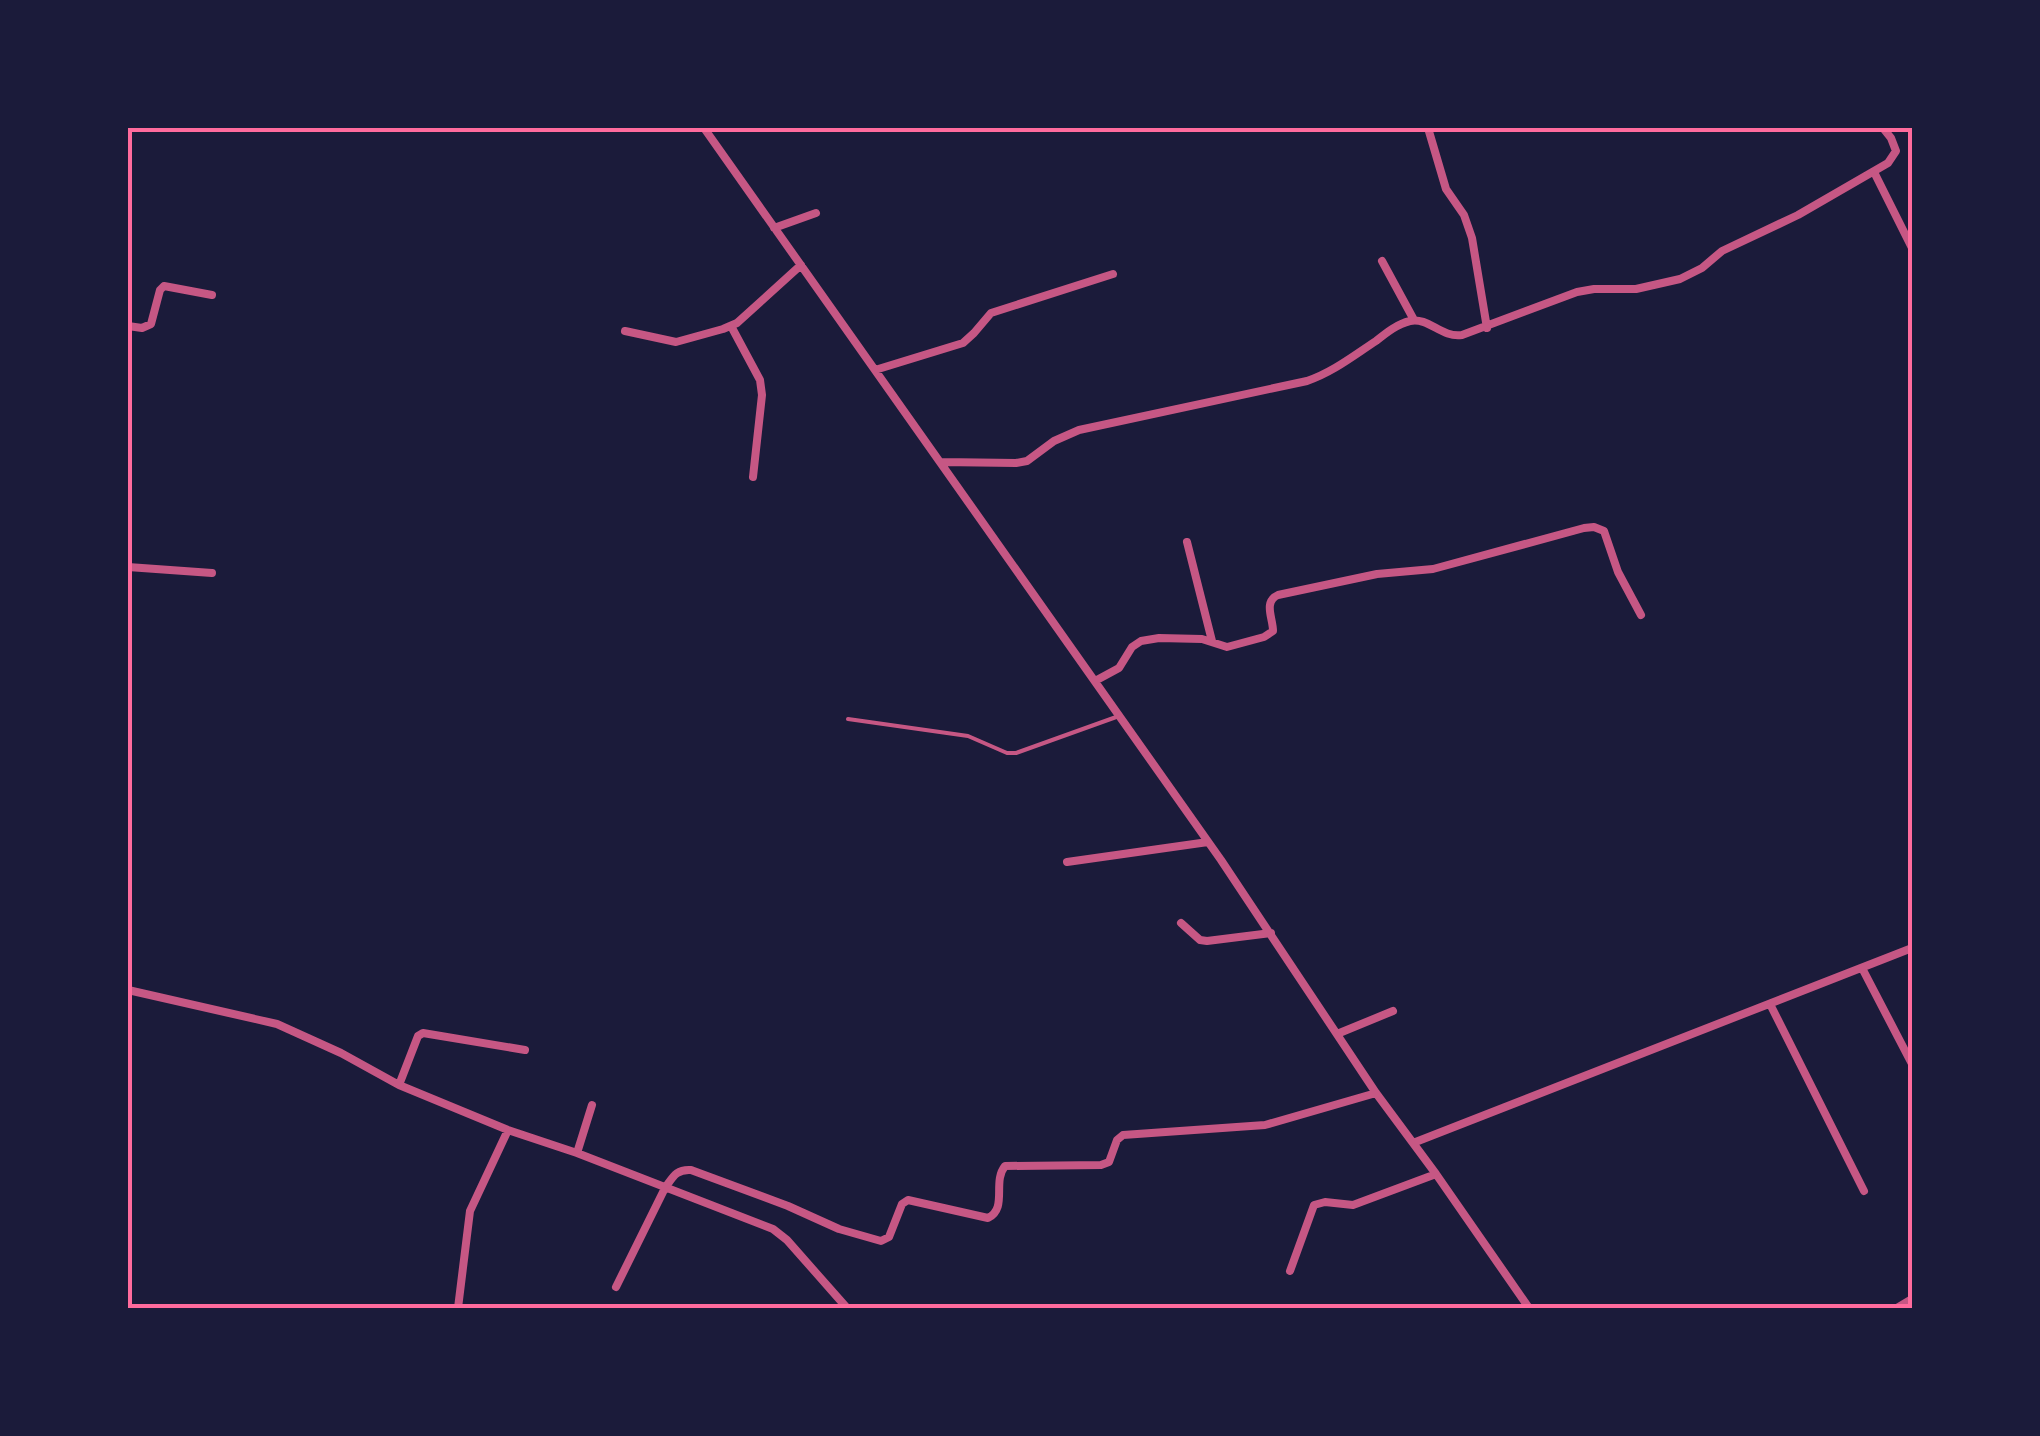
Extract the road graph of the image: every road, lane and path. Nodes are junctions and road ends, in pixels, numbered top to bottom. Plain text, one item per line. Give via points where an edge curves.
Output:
1 (704, 128) edge
2 (1428, 128) edge
3 (1883, 128) edge
4 (1874, 172) junction
5 (816, 213) dead end
6 (774, 228) junction
7 (1912, 248) edge
8 (1382, 262) dead end
9 (801, 265) junction
10 (1113, 274) dead end
11 (212, 296) dead end
12 (1414, 320) junction
13 (128, 326) edge
14 (731, 326) junction
15 (1487, 328) junction
16 (625, 331) dead end
17 (875, 370) junction
18 (940, 462) junction
19 (752, 477) dead end
20 (1187, 542) dead end
21 (128, 567) edge
22 (212, 573) dead end
23 (1640, 615) dead end
24 (1212, 641) junction
25 (1095, 681) junction
26 (1120, 716) junction
27 (848, 719) dead end
28 (1208, 842) junction
29 (1067, 862) dead end
30 (1182, 923) dead end
31 (1271, 934) junction
32 (1912, 948) edge
33 (1862, 968) junction
34 (128, 990) edge
35 (1770, 1004) junction
36 (1393, 1011) dead end
37 (1338, 1034) junction
38 (525, 1050) dead end
39 (1912, 1064) edge
40 (399, 1085) junction
41 (1376, 1093) junction
42 (592, 1105) dead end
43 (508, 1130) junction
44 (1413, 1143) junction
45 (579, 1147) junction
46 (1436, 1174) junction
47 (667, 1185) junction
48 (1864, 1191) dead end
49 (1290, 1271) dead end
50 (616, 1287) dead end
51 (1912, 1299) edge
52 (458, 1308) edge
53 (846, 1308) edge
54 (1529, 1308) edge
55 (1896, 1308) edge

1 - 6 street
2 - 15 street via 1446,189 1472,238
3 - 4 street via 1896,150
4 - 7 street
4 - 15 street via 1680,279 1636,290 1576,292
5 - 6 street
6 - 9 street
8 - 12 street
9 - 14 street
9 - 17 street
10 - 17 street via 991,313 963,343
11 - 13 street via 164,286 151,324
12 - 15 street via 1454,336
12 - 18 street via 1307,381 1079,430 1016,464
14 - 16 street via 676,342
14 - 19 street via 760,380
17 - 18 street
18 - 25 street
20 - 24 street
21 - 22 street
23 - 24 street via 1604,531 1594,527 1433,569 1278,595 1269,604 1269,635 1226,647
24 - 25 street via 1141,641 1119,668
25 - 26 street
26 - 27 lane via 1016,753 968,736
26 - 28 street
28 - 29 street
28 - 31 street
30 - 31 street via 1200,940
31 - 37 street
32 - 33 street
33 - 35 street
33 - 39 street
34 - 40 street via 277,1024
35 - 44 street
35 - 48 street
36 - 37 street
37 - 41 street
38 - 40 street via 423,1033
40 - 43 street
41 - 44 street
41 - 47 street via 1265,1125 1122,1135 1110,1162 1101,1165 1005,1166 994,1217 908,1200 890,1237 881,1241 691,1170 675,1173
42 - 45 street
43 - 45 street
43 - 52 street via 470,1211
44 - 46 street
45 - 47 street
46 - 49 street via 1353,1205 1314,1205
46 - 54 street
47 - 50 street
47 - 53 street via 773,1230
51 - 55 street

